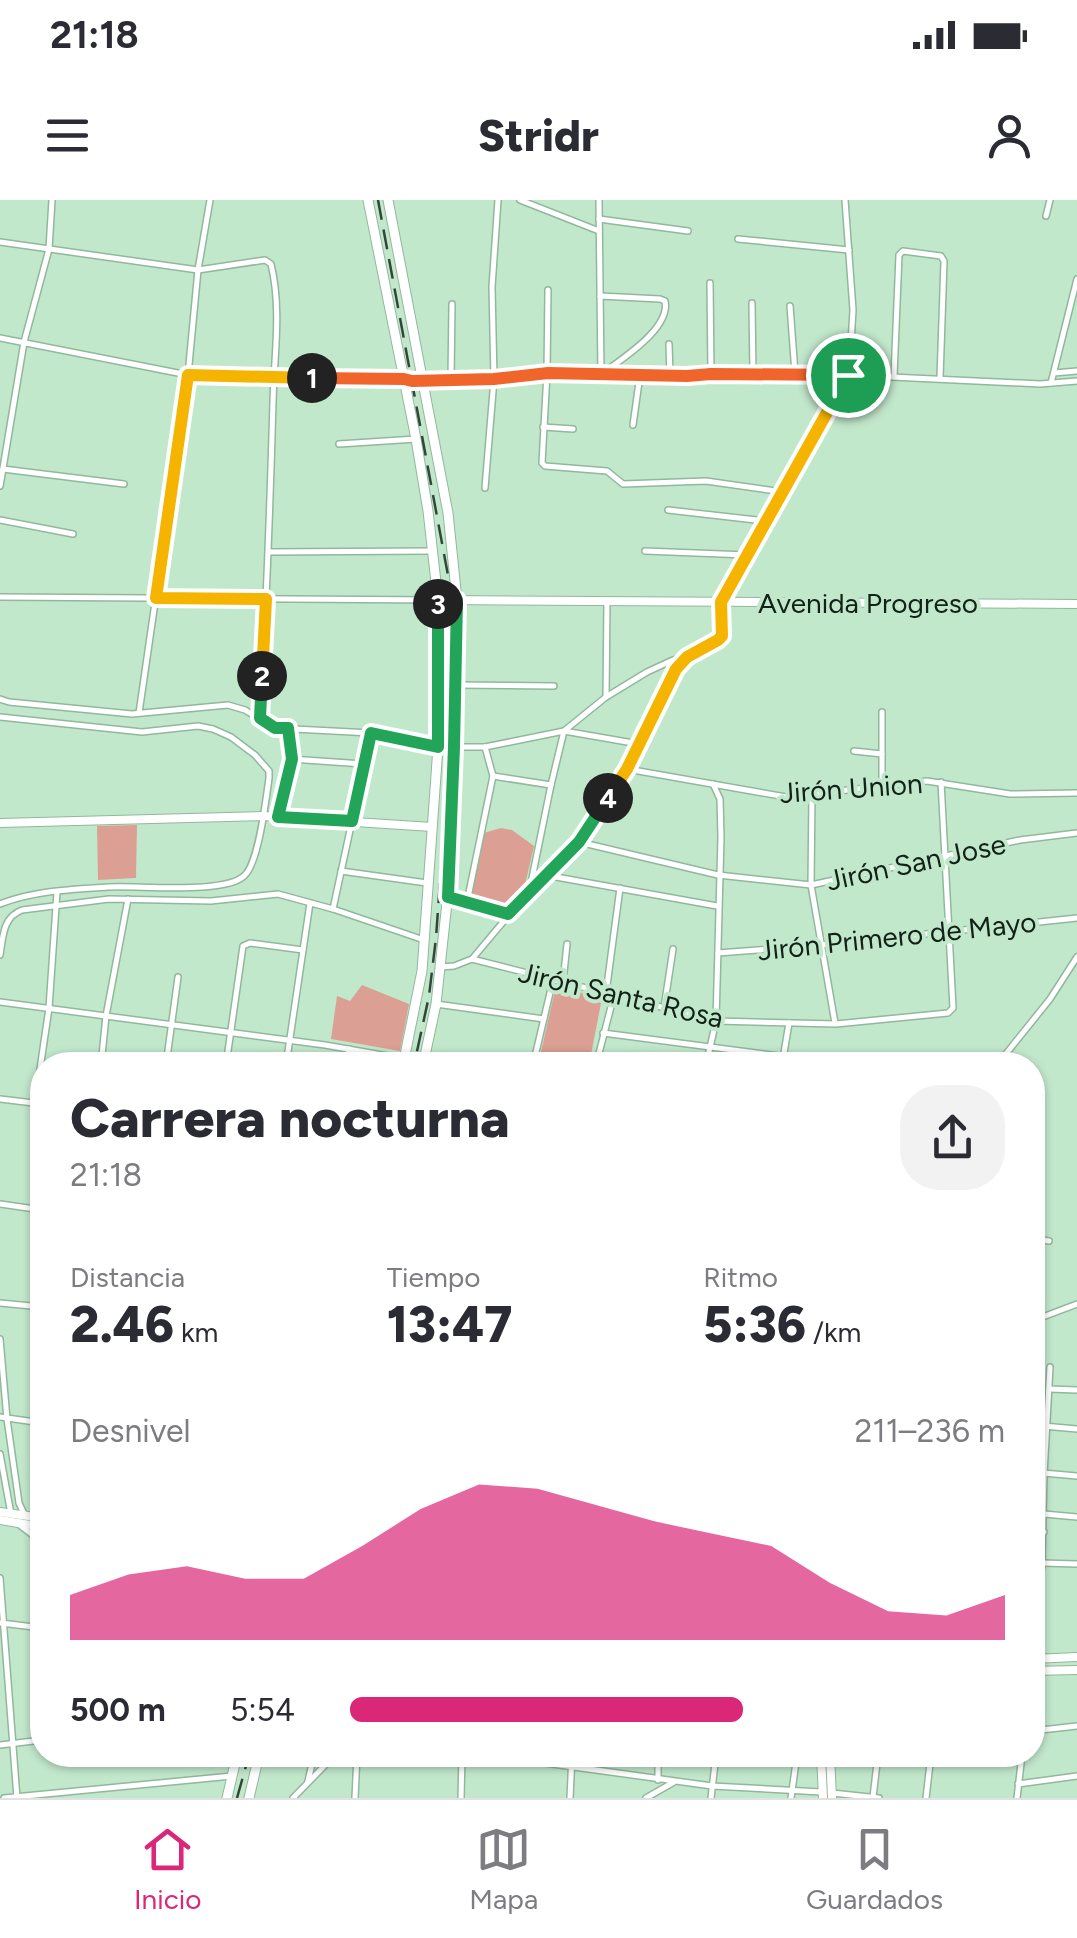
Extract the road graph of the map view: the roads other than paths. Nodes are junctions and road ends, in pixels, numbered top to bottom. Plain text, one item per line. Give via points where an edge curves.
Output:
1 (52, 200) edge
2 (210, 200) edge
3 (368, 200) edge
4 (388, 200) edge
5 (498, 200) edge
6 (520, 200) edge
7 (599, 200) edge
8 (845, 200) edge
9 (1050, 200) edge
10 (1046, 216) dead end
11 (598, 219) junction
12 (599, 231) junction
13 (688, 231) dead end
14 (738, 239) dead end
15 (0, 242) edge
16 (49, 249) junction
17 (849, 250) junction
18 (198, 270) junction
19 (1077, 279) edge
20 (710, 283) dead end
21 (548, 290) dead end
22 (600, 296) junction
23 (752, 302) dead end
24 (452, 304) dead end
25 (790, 306) dead end
26 (0, 338) edge
27 (24, 342) junction
28 (669, 344) dead end
29 (1077, 371) edge
30 (1054, 372) junction
31 (548, 373) junction
32 (711, 374) junction
33 (754, 374) junction
34 (795, 374) junction
35 (188, 375) junction
36 (601, 375) junction
37 (640, 375) junction
38 (848, 375) junction
39 (670, 376) junction
40 (894, 376) junction
41 (274, 378) junction
42 (940, 378) junction
43 (451, 379) junction
44 (494, 379) junction
45 (413, 380) junction
46 (1077, 382) edge
47 (1051, 383) junction
48 (632, 425) dead end
49 (542, 427) junction
50 (573, 429) dead end
51 (416, 440) junction
52 (339, 444) dead end
53 (1, 469) edge
54 (124, 484) dead end
55 (0, 486) edge
56 (485, 488) dead end
57 (783, 492) junction
58 (668, 510) dead end
59 (0, 520) edge
60 (766, 521) junction
61 (73, 534) dead end
62 (432, 551) junction
63 (645, 551) dead end
64 (269, 552) junction
65 (747, 555) junction
66 (0, 597) edge
67 (156, 598) junction
68 (266, 599) junction
69 (438, 600) junction
70 (457, 600) junction
71 (607, 601) junction
72 (721, 602) junction
73 (1077, 604) edge
74 (687, 657) junction
75 (456, 685) junction
76 (554, 686) dead end
77 (606, 697) junction
78 (0, 699) edge
79 (882, 712) dead end
80 (139, 713) junction
81 (0, 718) edge
82 (260, 718) junction
83 (288, 728) junction
84 (564, 730) junction
85 (371, 733) junction
86 (639, 744) junction
87 (438, 747) junction
88 (454, 747) junction
89 (485, 747) junction
90 (854, 751) dead end
91 (882, 754) junction
92 (292, 759) junction
93 (364, 764) junction
94 (627, 769) junction
95 (493, 776) junction
96 (941, 782) junction
97 (713, 784) junction
98 (551, 785) junction
99 (882, 786) junction
100 (812, 793) junction
101 (1077, 794) edge
102 (263, 816) junction
103 (278, 817) junction
104 (352, 821) junction
105 (0, 823) edge
106 (432, 826) junction
107 (1077, 832) edge
108 (579, 842) junction
109 (945, 855) junction
110 (341, 871) junction
111 (545, 875) junction
112 (718, 876) junction
113 (428, 883) junction
114 (811, 885) junction
115 (620, 888) junction
116 (530, 890) junction
117 (57, 892) junction
118 (448, 897) junction
119 (128, 899) junction
120 (467, 902) junction
121 (310, 903) junction
122 (0, 904) edge
123 (57, 906) junction
124 (717, 906) junction
125 (333, 909) junction
126 (508, 914) junction
127 (1077, 918) edge
128 (948, 931) junction
129 (424, 940) junction
130 (566, 944) dead end
131 (821, 945) junction
132 (673, 949) dead end
133 (303, 950) junction
134 (718, 952) junction
135 (0, 954) edge
136 (1077, 957) edge
137 (472, 959) junction
138 (440, 968) junction
139 (178, 977) dead end
140 (553, 980) junction
141 (563, 982) junction
142 (606, 993) junction
143 (614, 996) junction
144 (0, 1002) edge
145 (436, 1004) junction
146 (49, 1008) junction
147 (664, 1008) junction
148 (106, 1016) junction
149 (544, 1019) junction
150 (716, 1022) junction
151 (789, 1023) junction
152 (171, 1024) junction
153 (836, 1024) junction
154 (230, 1032) junction
155 (604, 1034) junction
156 (289, 1041) junction
157 (710, 1048) junction
158 (349, 1049) junction
159 (44, 1052) edge
160 (102, 1052) edge
161 (168, 1052) edge
162 (228, 1052) edge
163 (288, 1052) edge
164 (349, 1052) edge
165 (362, 1052) edge
166 (406, 1052) edge
167 (425, 1052) edge
168 (536, 1052) edge
169 (599, 1052) edge
170 (709, 1052) edge
171 (732, 1052) edge
172 (784, 1052) edge
173 (1007, 1052) edge
174 (0, 1099) edge
175 (30, 1103) edge
176 (0, 1204) edge
177 (30, 1208) edge
178 (1045, 1240) edge
179 (1048, 1240) dead end
180 (0, 1302) edge
181 (1077, 1304) edge
182 (30, 1305) edge
183 (1045, 1316) edge
184 (0, 1338) edge
185 (1050, 1368) dead end
186 (1049, 1389) junction
187 (1077, 1390) edge
188 (3, 1418) edge
189 (30, 1421) edge
190 (1047, 1426) junction
191 (1077, 1429) edge
192 (0, 1454) edge
193 (1045, 1458) edge
194 (1045, 1474) edge
195 (1077, 1476) edge
196 (0, 1512) edge
197 (1045, 1514) edge
198 (25, 1516) junction
199 (1077, 1516) edge
200 (30, 1517) edge
201 (14, 1518) junction
202 (0, 1520) edge
203 (30, 1520) edge
204 (30, 1524) edge
205 (30, 1532) edge
206 (1045, 1563) edge
207 (1077, 1564) edge
208 (0, 1578) edge
209 (2, 1623) edge
210 (30, 1626) edge
211 (1077, 1657) edge
212 (1045, 1658) edge
213 (1077, 1670) edge
214 (1045, 1671) edge
215 (1077, 1726) edge
216 (1045, 1730) edge
217 (30, 1741) edge
218 (13, 1743) junction
219 (0, 1745) edge
220 (235, 1767) edge
221 (257, 1767) edge
222 (311, 1767) edge
223 (323, 1767) edge
224 (356, 1767) edge
225 (462, 1767) edge
226 (571, 1767) joint
227 (658, 1767) edge
228 (714, 1767) edge
229 (795, 1767) edge
230 (823, 1767) edge
231 (829, 1767) edge
232 (877, 1767) edge
233 (930, 1767) edge
234 (1020, 1767) edge
235 (232, 1776) junction
236 (1077, 1776) edge
237 (658, 1780) junction
238 (674, 1782) junction
239 (307, 1784) junction
240 (1018, 1784) junction
241 (712, 1786) junction
242 (792, 1794) edge
243 (828, 1795) edge
244 (17, 1797) edge
245 (4, 1798) edge
246 (227, 1798) edge
247 (248, 1798) edge
248 (294, 1798) edge
249 (355, 1798) edge
250 (461, 1798) edge
251 (570, 1798) edge
252 (646, 1798) edge
253 (711, 1798) edge
254 (875, 1798) edge
255 (926, 1798) edge
256 (1017, 1798) edge

1 - 16 street
2 - 18 street
3 - 45 main road
4 - 45 main road
5 - 44 street
6 - 12 street
7 - 11 street
8 - 17 street
9 - 10 street
11 - 12 street
11 - 13 street
12 - 22 street
14 - 17 street
15 - 16 street
16 - 18 street
16 - 27 street
17 - 38 street via 854,310
18 - 35 street
18 - 41 street via 265,260 273,267
19 - 30 street
20 - 32 street
21 - 31 street
22 - 36 street
22 - 36 street via 660,299 667,308 660,324
23 - 33 street
24 - 43 street
25 - 34 street
26 - 27 street
27 - 35 street
27 - 53 street
28 - 39 street
29 - 30 street
30 - 47 street
31 - 36 street
31 - 44 street
31 - 49 street
32 - 33 street
32 - 39 street
33 - 34 street
34 - 38 street
35 - 41 street
35 - 67 street
36 - 37 street
37 - 39 street
37 - 48 street
38 - 40 street
38 - 57 street
40 - 42 street
40 - 42 street via 903,251 944,258
41 - 45 street
41 - 64 street
42 - 47 street
43 - 44 street
43 - 45 street
44 - 56 street
45 - 51 main road
45 - 70 main road via 448,513
46 - 47 street
49 - 50 street
49 - 57 street via 546,466 607,471 623,484 706,481
51 - 52 street
51 - 62 main road
53 - 54 street
53 - 55 street
57 - 60 street
58 - 60 street
59 - 61 street
60 - 65 street
62 - 64 street
62 - 69 main road
63 - 65 street
64 - 68 street
65 - 72 street
66 - 67 street, Avenida Progreso
67 - 68 street, Avenida Progreso
67 - 80 street
68 - 69 street, Avenida Progreso
68 - 82 street
69 - 70 street, Avenida Progreso
69 - 87 main road
70 - 71 street, Avenida Progreso
70 - 75 main road
71 - 72 street, Avenida Progreso
71 - 77 street
72 - 73 street, Avenida Progreso
72 - 74 street via 722,636
74 - 77 street
74 - 86 street
75 - 76 street
75 - 88 main road
77 - 84 street
78 - 80 street
79 - 91 street
80 - 82 street via 228,705
81 - 102 street via 142,732 213,729 269,771
82 - 83 street
83 - 85 street
83 - 92 street
84 - 86 street
84 - 89 street
84 - 98 street
85 - 87 street
85 - 93 street
86 - 94 street
87 - 106 main road
88 - 89 street
88 - 118 main road
89 - 95 street
90 - 91 street
91 - 99 street
92 - 93 street
92 - 103 street
93 - 104 street
94 - 97 street, Jirón Union
94 - 108 street
95 - 98 street
95 - 120 street
96 - 99 street, Jirón Union
96 - 101 street, Jirón Union via 1010,794
96 - 109 street
97 - 100 street, Jirón Union via 786,797
97 - 112 street via 720,798
98 - 116 street
99 - 100 street, Jirón Union
100 - 114 street
102 - 103 street
102 - 105 street
102 - 117 street via 249,871 237,882
103 - 104 street
104 - 106 street
104 - 110 street
106 - 113 main road
107 - 109 street, Jirón San Jose
108 - 111 street
108 - 112 street, Jirón San Jose
109 - 114 street, Jirón San Jose
109 - 128 street
110 - 113 street
110 - 125 street
111 - 115 street
111 - 116 street
112 - 114 street, Jirón San Jose
112 - 124 street
113 - 129 main road
114 - 131 street
115 - 124 street
115 - 142 street
116 - 126 street
117 - 122 street
117 - 123 street
118 - 120 street
118 - 138 main road
119 - 121 street via 278,894
119 - 123 street
119 - 148 street
120 - 126 street
121 - 125 street
121 - 133 street
123 - 135 street via 12,914
123 - 146 street
124 - 134 street
125 - 129 street
126 - 137 street
127 - 128 street, Jirón Primero de Mayo
128 - 131 street, Jirón Primero de Mayo
128 - 153 street, Jirón Santa Rosa via 951,1012
129 - 166 main road
130 - 141 street
131 - 134 street, Jirón Primero de Mayo
131 - 153 street
132 - 147 street
133 - 154 street via 250,943 240,950
133 - 156 street
134 - 150 street
136 - 173 street
137 - 138 street
137 - 140 street, Jirón Santa Rosa
138 - 145 main road
139 - 152 street
140 - 141 street, Jirón Santa Rosa
140 - 149 street
141 - 142 street, Jirón Santa Rosa
142 - 143 street, Jirón Santa Rosa
143 - 147 street, Jirón Santa Rosa
143 - 155 street
144 - 146 street
145 - 149 street
145 - 167 main road
146 - 148 street
146 - 159 street
147 - 150 street, Jirón Santa Rosa
148 - 152 street
148 - 160 street
149 - 168 street
150 - 151 street, Jirón Santa Rosa
150 - 157 street
151 - 153 street, Jirón Santa Rosa
151 - 172 street
152 - 154 street
152 - 161 street
154 - 156 street
154 - 162 street
155 - 157 street
155 - 169 street
156 - 158 street
156 - 163 street
157 - 170 street
157 - 171 street
158 - 164 street
158 - 165 street
174 - 175 street
176 - 177 street
178 - 179 street
180 - 182 street
181 - 183 street
184 - 188 street
185 - 186 street
186 - 187 street
186 - 190 street
188 - 189 street
188 - 198 street
190 - 191 street
190 - 193 street
192 - 201 street
194 - 195 street
196 - 201 street
197 - 199 street
198 - 200 street
198 - 201 street
198 - 203 street
201 - 202 street
201 - 204 street
201 - 205 street
206 - 207 street
208 - 209 street
209 - 210 street
209 - 218 street
211 - 212 street
213 - 214 street
215 - 216 street
217 - 218 street
218 - 219 street
218 - 244 street
220 - 235 main road
221 - 247 main road
222 - 239 street
223 - 239 street
224 - 249 street
225 - 250 street
226 - 237 street
226 - 251 street
227 - 237 street
228 - 241 street
229 - 242 street
230 - 243 street
231 - 243 street
232 - 254 street
233 - 255 street
234 - 240 street
235 - 244 street
235 - 246 main road
236 - 240 street
237 - 238 street
238 - 241 street
238 - 252 street
239 - 248 street
240 - 256 street
241 - 242 street
241 - 253 street
242 - 243 street
243 - 254 street
244 - 245 street

